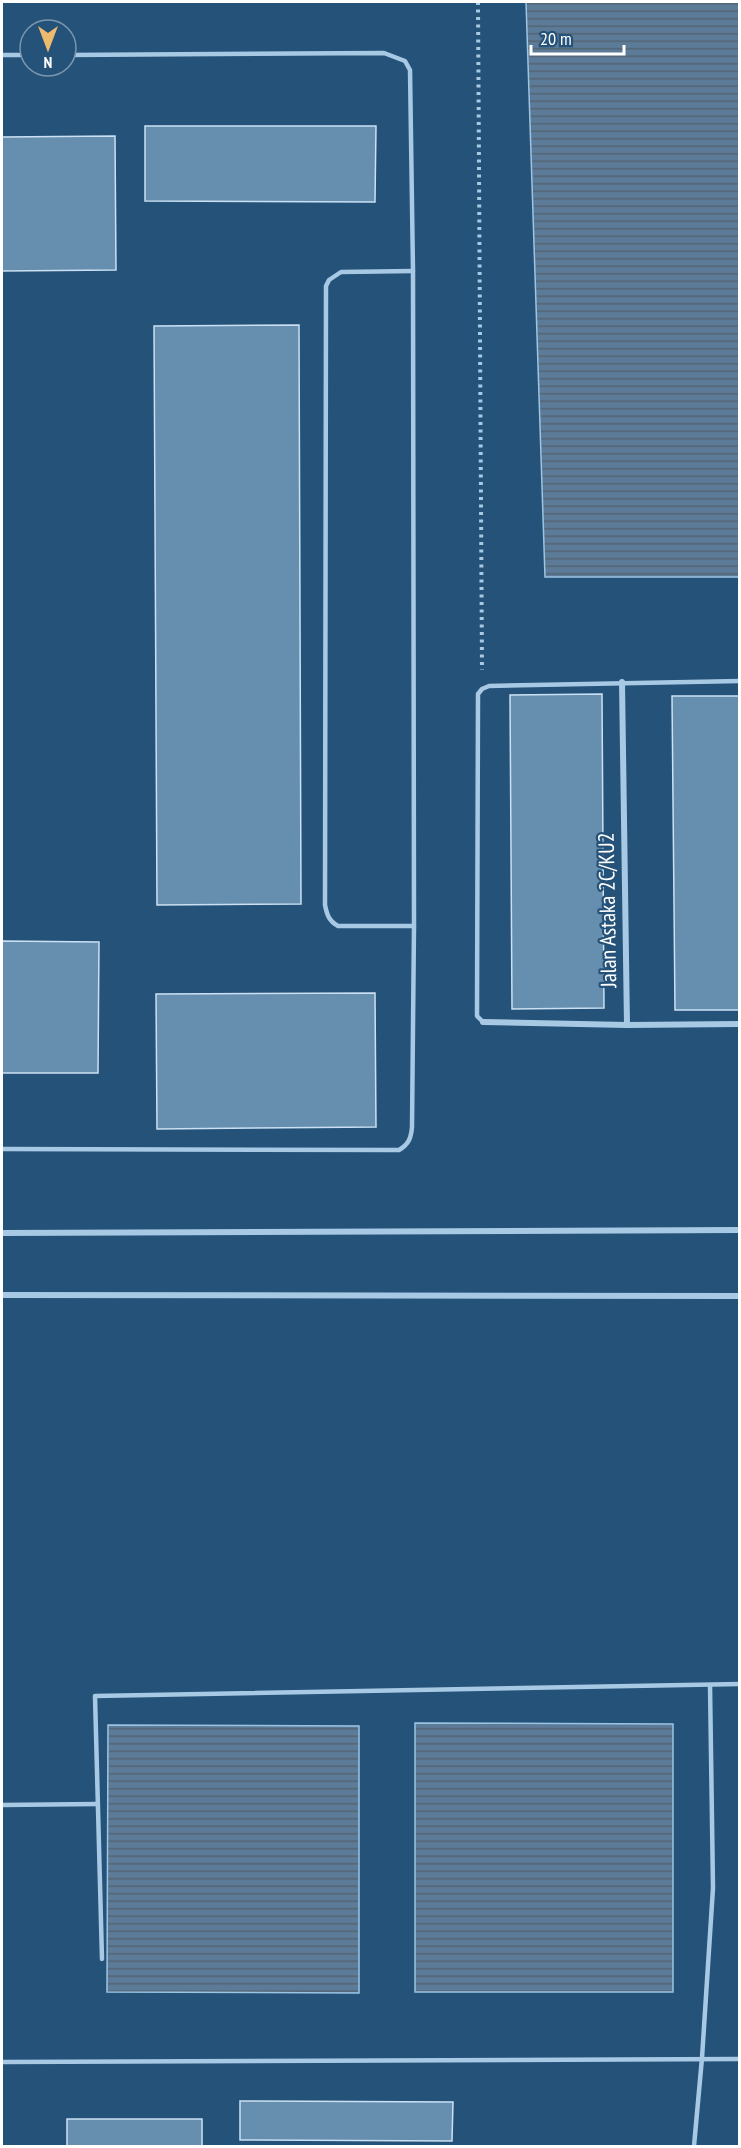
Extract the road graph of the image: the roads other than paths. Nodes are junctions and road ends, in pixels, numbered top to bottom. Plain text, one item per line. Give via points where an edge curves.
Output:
1 (18, 55) edge
2 (78, 55) edge
3 (2, 56) edge
4 (413, 271) junction
5 (740, 681) edge
6 (622, 682) junction
7 (414, 926) junction
8 (483, 1022) joint
9 (740, 1024) edge
10 (627, 1025) junction
11 (2, 1149) edge
12 (740, 1230) edge
13 (2, 1233) edge
14 (2, 1294) edge
15 (740, 1296) edge
16 (740, 1684) edge
17 (710, 1685) junction
18 (97, 1804) junction
19 (2, 1805) edge
20 (102, 1959) dead end
21 (702, 2058) junction
22 (740, 2059) edge
23 (2, 2062) edge
24 (694, 2146) edge

1 - 3 lane
2 - 4 lane via 384,54 405,61 411,81
4 - 7 lane
4 - 7 lane via 341,272 326,286 325,905 331,922 338,926
5 - 6 lane
6 - 8 lane via 489,686 478,694 477,1016
6 - 10 street, Jalan Astaka 2C/KU2
7 - 11 lane via 412,1127 407,1145 399,1150
8 - 10 street
9 - 10 street
12 - 13 street
14 - 15 street
16 - 17 lane
17 - 18 lane via 95,1696
17 - 21 lane via 713,1888
18 - 19 lane
18 - 20 lane
21 - 22 lane
21 - 23 lane
21 - 24 lane

